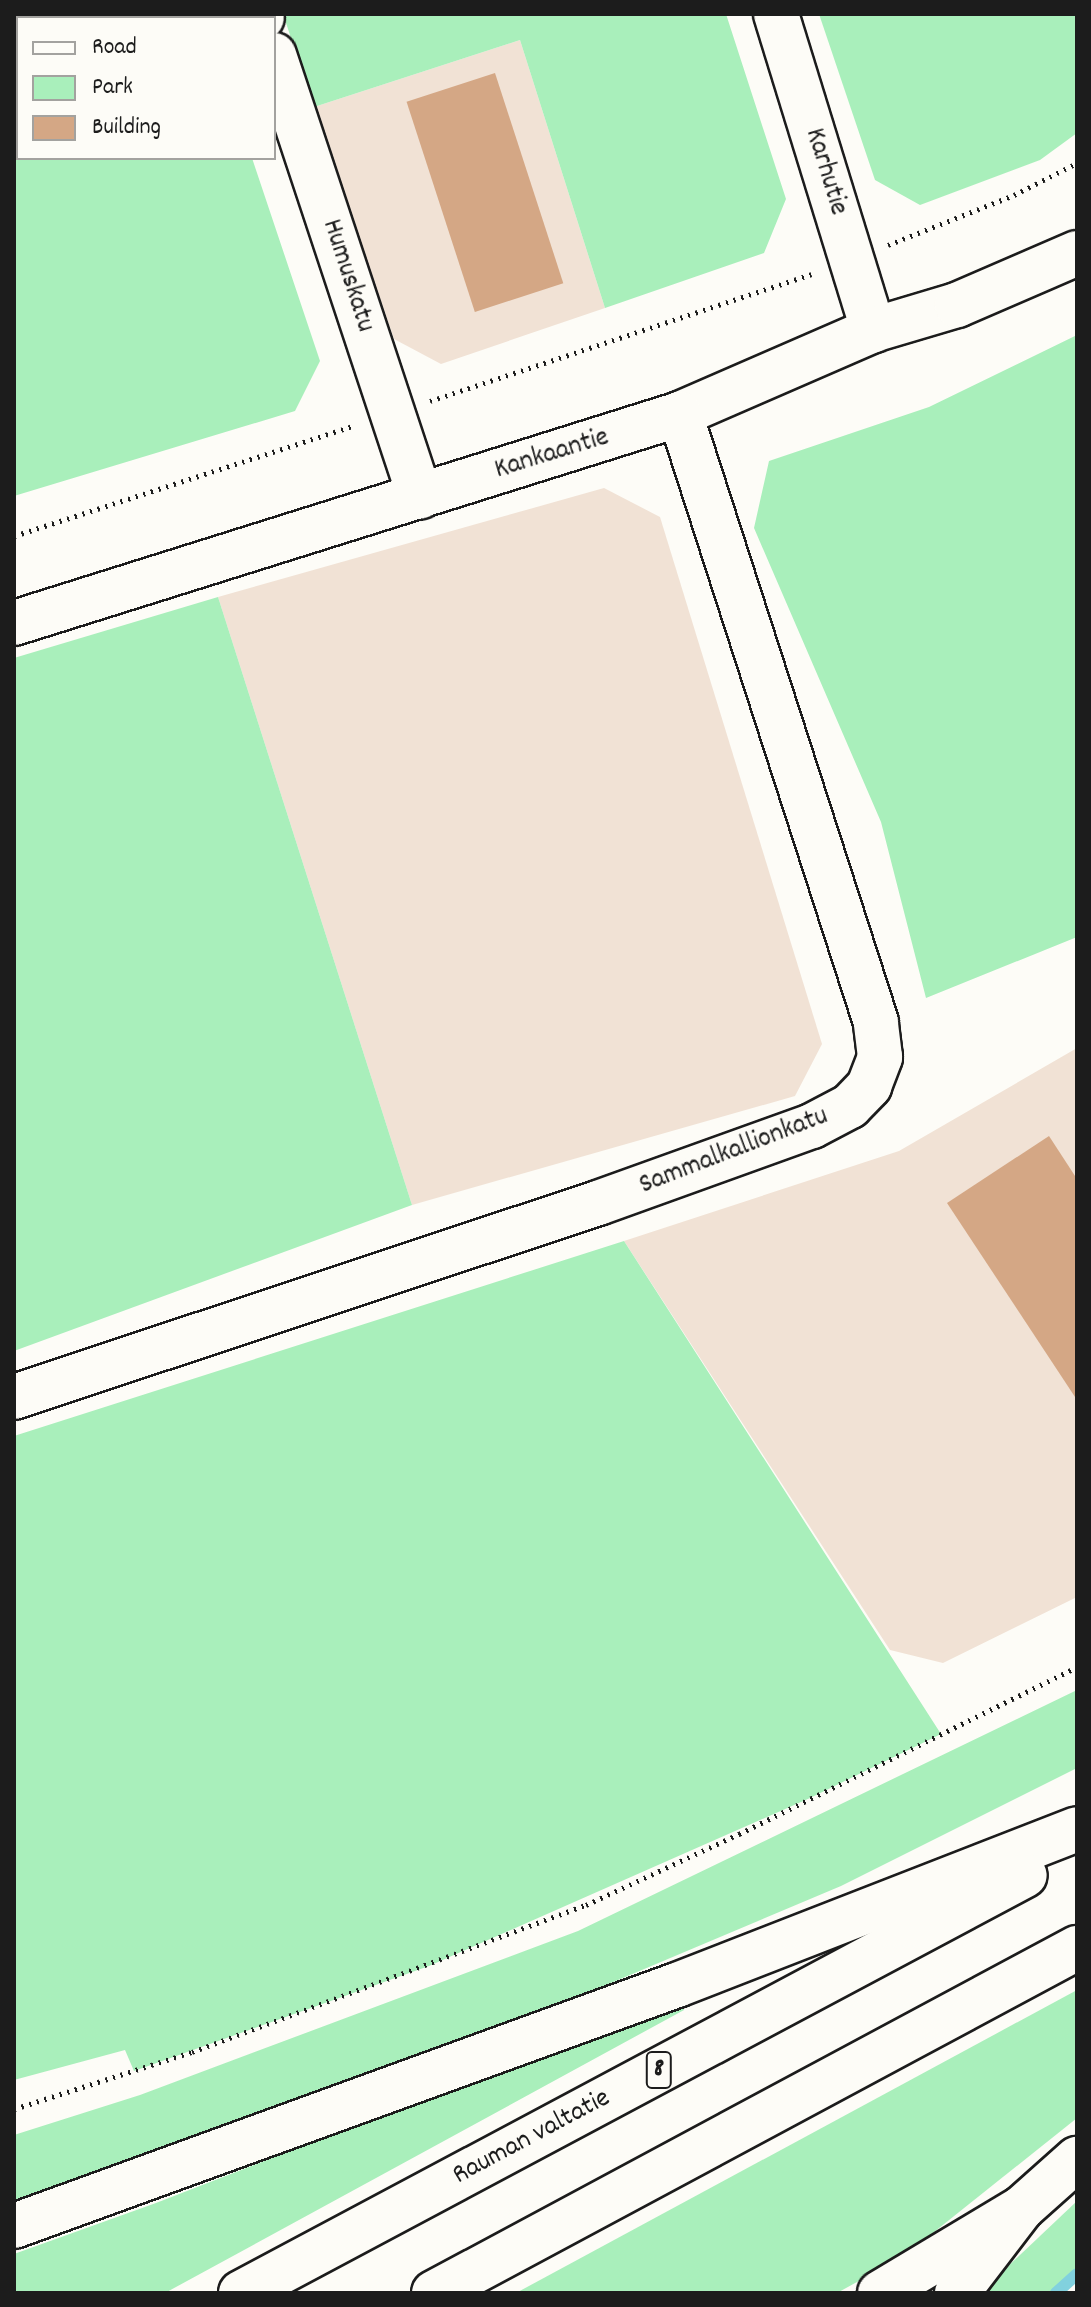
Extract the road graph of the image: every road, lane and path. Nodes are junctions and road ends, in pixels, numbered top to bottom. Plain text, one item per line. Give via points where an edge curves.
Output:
1 (776, 14) edge
2 (276, 61) edge
3 (1077, 163) edge
4 (1077, 253) edge
5 (852, 260) junction
6 (873, 330) junction
7 (393, 413) junction
8 (680, 414) junction
9 (420, 496) junction
10 (14, 536) edge
11 (14, 623) edge
12 (14, 1397) edge
13 (1077, 1667) edge
14 (1077, 1829) edge
15 (1077, 1847) edge
16 (1077, 1948) edge
17 (14, 2109) edge
18 (1077, 2159) edge
19 (1022, 2208) junction
20 (14, 2226) edge
21 (241, 2293) edge
22 (434, 2293) edge
23 (880, 2293) edge
24 (957, 2293) edge

1 - 5 main road, Karhutie
2 - 7 main road, Humuskatu
3 - 5 path via 1014,195
4 - 6 main road, Kankaantie via 957,305
5 - 6 main road, Karhutie
5 - 7 path
6 - 8 main road, Kankaantie
7 - 9 main road, Humuskatu
7 - 10 path
8 - 9 main road, Kankaantie
8 - 12 main road, Sammalkallionkatu via 876,1022 880,1057 869,1086 850,1106 812,1126 598,1203
9 - 11 main road, Kankaantie
13 - 17 path via 586,1905 192,2052
14 - 20 main road via 663,1990
15 - 21 main road, Rauman valtatie / 8
16 - 22 main road
18 - 19 main road
19 - 23 main road
19 - 24 main road

